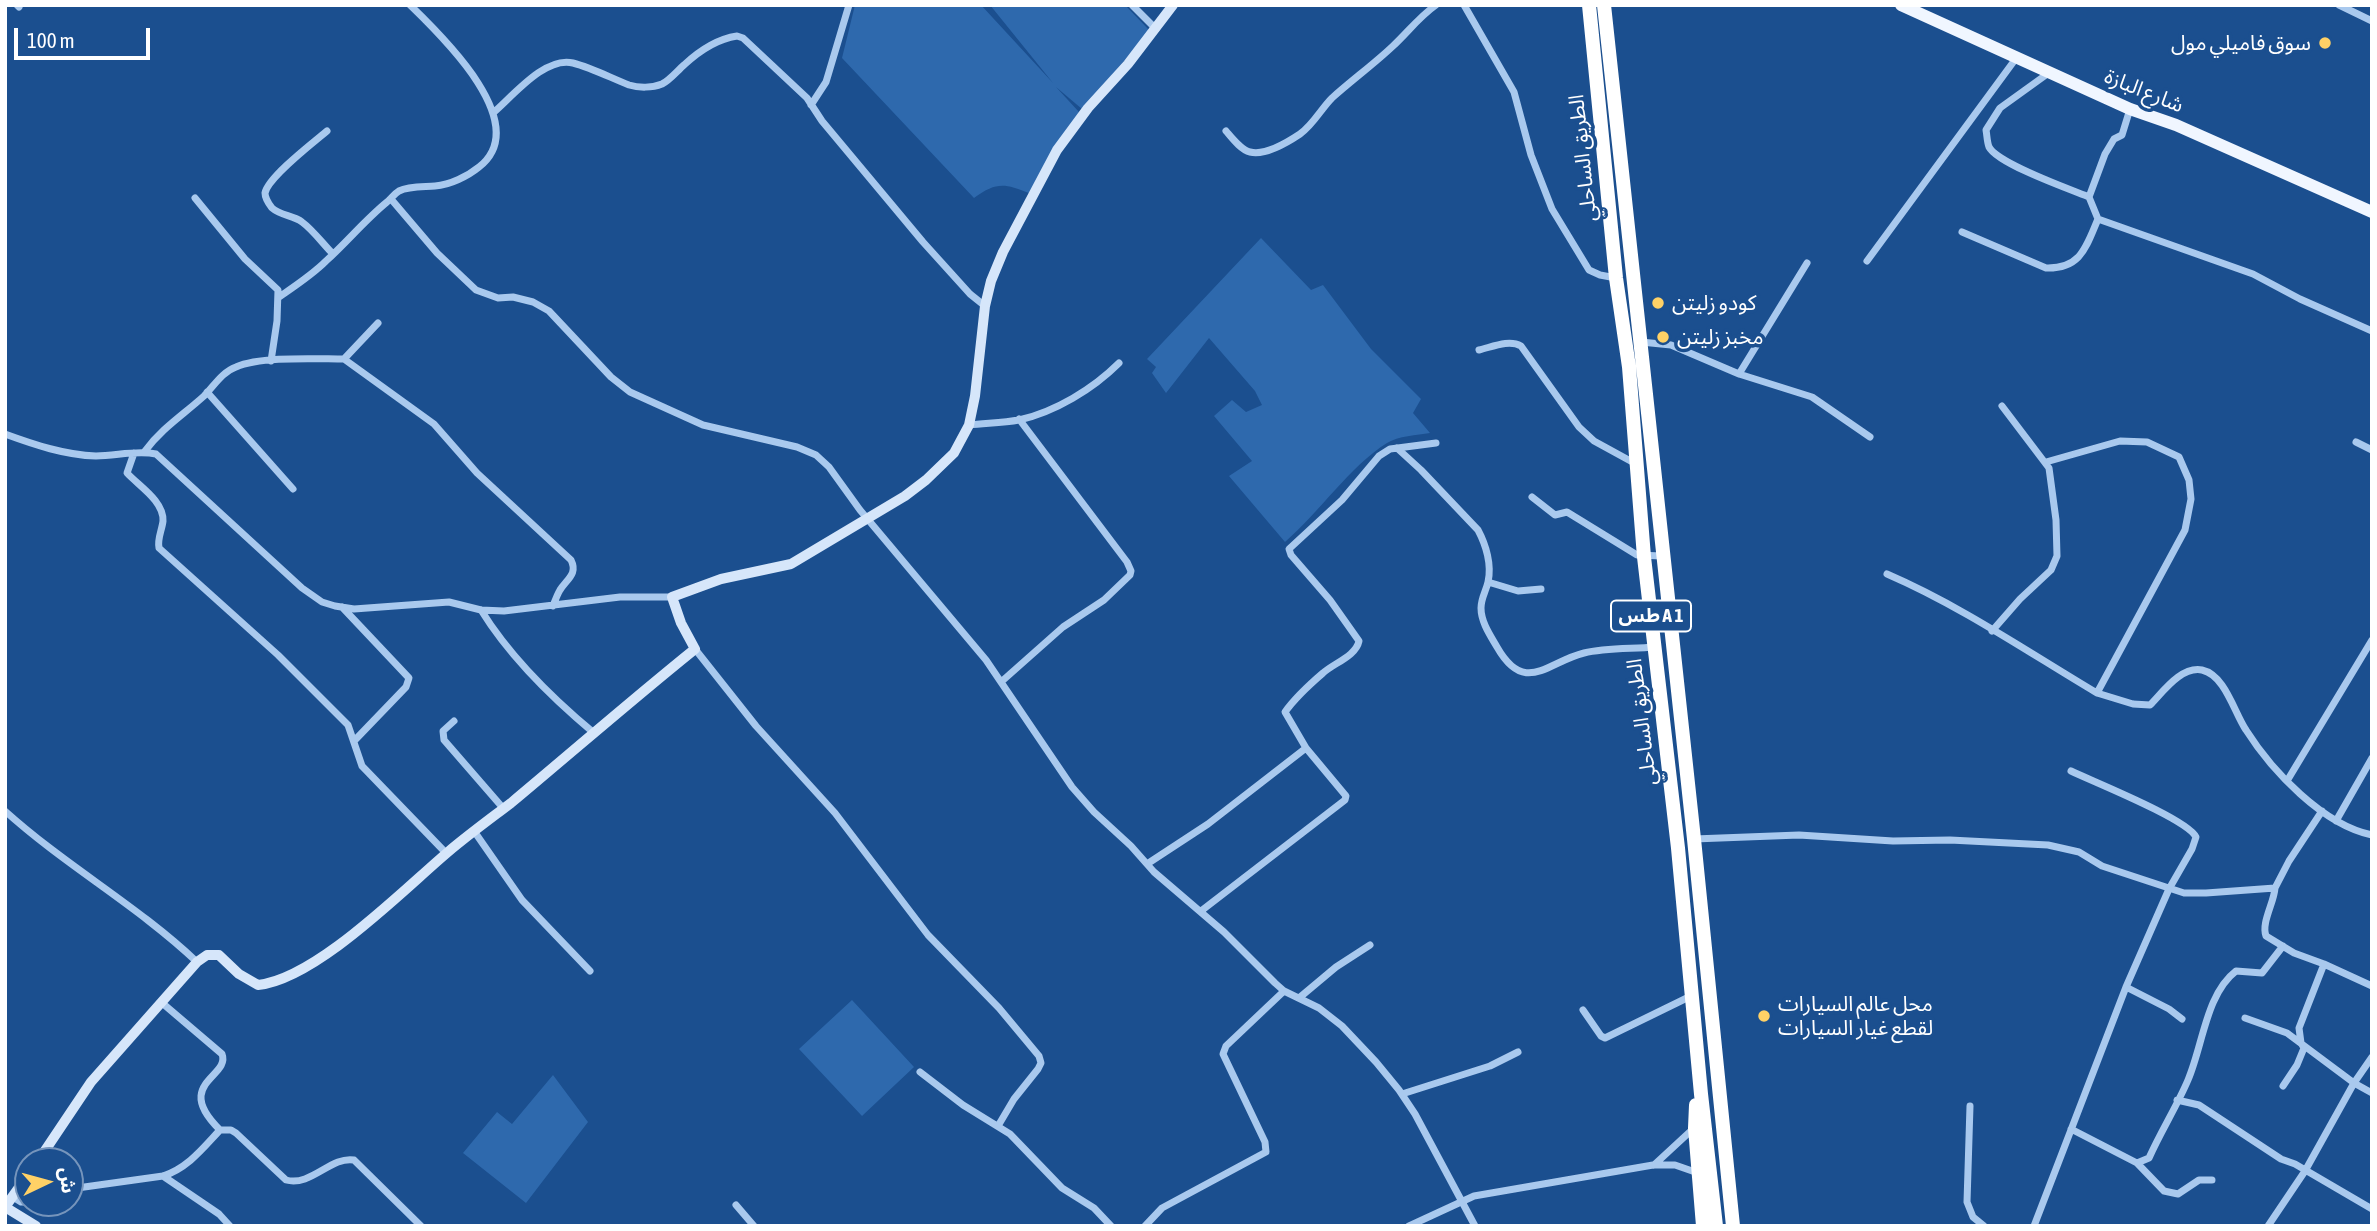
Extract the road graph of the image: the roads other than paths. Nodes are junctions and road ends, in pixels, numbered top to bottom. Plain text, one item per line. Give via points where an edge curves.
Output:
1 (410, 5) edge
2 (849, 5) edge
3 (1132, 5) edge
4 (1173, 5) edge
5 (1436, 5) edge
6 (1464, 5) edge
7 (1588, 5) edge
8 (1604, 5) edge
9 (1901, 5) edge
10 (2339, 5) edge
11 (2372, 21) edge
12 (1156, 29) junction
13 (2017, 57) junction
14 (2051, 72) junction
15 (811, 105) junction
16 (2130, 109) junction
17 (493, 113) junction
18 (327, 131) dead end
19 (1226, 131) dead end
20 (2089, 197) junction
21 (195, 198) dead end
22 (391, 199) junction
23 (2372, 212) edge
24 (2098, 219) junction
25 (1962, 232) dead end
26 (333, 254) junction
27 (1867, 261) dead end
28 (1807, 263) dead end
29 (1616, 278) junction
30 (279, 297) junction
31 (985, 306) junction
32 (378, 323) dead end
33 (2372, 331) edge
34 (1640, 342) junction
35 (1479, 350) dead end
36 (344, 359) junction
37 (271, 361) junction
38 (1119, 363) dead end
39 (1739, 374) junction
40 (207, 392) junction
41 (2003, 406) dead end
42 (1019, 419) junction
43 (969, 425) junction
44 (5, 435) edge
45 (1870, 437) dead end
46 (1651, 438) junction
47 (1635, 439) junction
48 (2356, 442) dead end
49 (1436, 443) dead end
50 (1397, 448) junction
51 (2372, 450) edge
52 (145, 452) junction
53 (134, 453) junction
54 (2046, 462) junction
55 (1636, 465) junction
56 (293, 489) dead end
57 (1532, 498) dead end
58 (868, 518) junction
59 (1662, 556) junction
60 (1644, 557) junction
61 (1887, 574) dead end
62 (1488, 582) junction
63 (1541, 589) dead end
64 (672, 597) junction
65 (553, 606) junction
66 (342, 607) junction
67 (481, 610) junction
68 (1992, 631) junction
69 (2372, 640) edge
70 (1655, 647) junction
71 (695, 649) junction
72 (1001, 682) junction
73 (2097, 693) junction
74 (454, 721) dead end
75 (594, 733) junction
76 (355, 740) junction
77 (1306, 748) junction
78 (2372, 758) edge
79 (2071, 771) dead end
80 (2287, 781) junction
81 (503, 808) junction
82 (5, 811) edge
83 (2322, 811) junction
84 (2336, 821) junction
85 (474, 831) junction
86 (2372, 835) edge
87 (1694, 839) junction
88 (446, 853) junction
89 (1147, 864) junction
90 (2275, 888) junction
91 (2169, 890) junction
92 (1201, 911) junction
93 (1370, 945) dead end
94 (2283, 946) junction
95 (197, 962) junction
96 (2324, 964) junction
97 (590, 971) dead end
98 (2372, 986) edge
99 (2126, 987) junction
100 (1284, 991) junction
101 (1691, 996) junction
102 (1299, 998) junction
103 (161, 1002) junction
104 (1583, 1010) dead end
105 (2245, 1018) dead end
106 (2182, 1019) dead end
107 (2304, 1048) junction
108 (1518, 1052) dead end
109 (2372, 1057) edge
110 (920, 1072) dead end
111 (2354, 1083) junction
112 (2283, 1086) dead end
113 (2372, 1093) edge
114 (1402, 1094) junction
115 (1700, 1094) junction
116 (2177, 1100) junction
117 (1970, 1106) dead end
118 (998, 1126) junction
119 (1695, 1128) junction
120 (2071, 1129) junction
121 (220, 1130) junction
122 (47, 1147) edge
123 (2137, 1163) junction
124 (1653, 1165) junction
125 (2305, 1171) junction
126 (1698, 1173) junction
127 (163, 1176) junction
128 (2213, 1180) dead end
129 (84, 1187) edge
130 (13, 1197) edge
131 (1462, 1200) junction
132 (736, 1205) dead end
133 (5, 1207) edge
134 (2372, 1209) edge
135 (36, 1226) edge
136 (230, 1226) edge
137 (421, 1226) edge
138 (754, 1226) edge
139 (1111, 1226) edge
140 (1145, 1226) edge
141 (1409, 1226) edge
142 (1475, 1226) edge
143 (1703, 1226) edge
144 (1716, 1226) edge
145 (1732, 1226) edge
146 (1984, 1226) edge
147 (2034, 1226) edge
148 (2268, 1226) edge

1 - 17 street via 471,73
2 - 15 street via 826,82
3 - 12 street
4 - 12 street
5 - 19 street via 1290,140 1250,152
6 - 29 street via 1514,92 1552,209 1589,270
7 - 29 highway, الطريق الساحلي / طس A 1
8 - 34 highway, الطريق الساحلي / طس A 1
9 - 13 main road, شارع البازة
10 - 11 street
12 - 31 street via 1057,150 1003,252
13 - 14 main road, شارع البازة
13 - 27 street
14 - 16 main road, شارع البازة
14 - 20 street via 2000,108 1986,130 1989,147 2010,164
15 - 17 street via 797,87 737,36 709,45 656,86 629,85 561,62 539,72
15 - 31 street via 923,242
16 - 20 street via 2122,135 2105,154
16 - 23 main road, شارع البازة
17 - 22 street via 494,150 478,168 453,182 406,189
18 - 26 street via 287,165 265,193 272,207 302,222
20 - 24 street
21 - 30 street via 245,259 274,285
22 - 26 street
22 - 58 street via 476,290 549,310 630,392 703,425 816,455
24 - 25 street via 2081,254 2060,269 2024,260
24 - 33 street via 2253,274
26 - 30 street
28 - 39 street
29 - 47 highway, الطريق الساحلي / طس A 1
30 - 37 street
31 - 43 street
32 - 36 street
34 - 39 street via 1671,345
34 - 46 highway, الطريق الساحلي / طس A 1
35 - 55 street via 1509,342 1521,346 1579,427
36 - 37 street
36 - 65 street via 434,424 486,482 571,560 572,575
37 - 40 street via 235,367
38 - 42 street via 1086,390
39 - 45 street via 1812,397
40 - 52 street via 158,434
40 - 56 street
41 - 54 street
42 - 43 street
42 - 72 street via 1131,571 1104,600 1063,627
43 - 58 street via 954,453 926,480
44 - 53 street via 48,449 95,456
46 - 47 highway
46 - 59 highway, الطريق الساحلي / طس A 1
47 - 55 highway, الطريق الساحلي / طس A 1
48 - 51 street
49 - 50 street
50 - 62 street via 1478,530 1488,555
50 - 77 street via 1378,456 1342,500 1289,549 1359,641 1355,651 1325,671 1285,712
52 - 53 street
52 - 66 street via 170,465 302,588
53 - 76 street via 127,473 160,505 163,514 159,548 314,690 348,725
54 - 68 street via 2057,556 2051,570
54 - 73 street via 2120,441 2147,442 2179,457 2189,480 2191,499 2185,530
55 - 60 highway, الطريق الساحلي / طس A 1
57 - 60 street via 1555,515 1567,512
58 - 64 street via 791,564 721,579
58 - 72 street
59 - 60 street
59 - 87 highway, الطريق الساحلي / طس A 1
60 - 70 highway, الطريق الساحلي / طس A 1
61 - 68 street via 1930,593
62 - 63 street via 1518,591
62 - 70 street via 1482,618 1500,652 1524,674 1586,652
64 - 65 street via 620,597
64 - 71 street
65 - 67 street
66 - 67 street via 449,602
66 - 76 street via 409,678 406,687
67 - 75 street via 538,681
68 - 73 street
69 - 80 street
70 - 101 highway, الطريق الساحلي / طس A 1
71 - 75 street
71 - 118 street via 756,726 835,813 928,935 1039,1056 1038,1069
72 - 89 street via 1072,787
73 - 80 street via 2150,705 2185,672 2212,674 2246,730
74 - 81 street via 443,731 444,740
75 - 81 street
76 - 88 street via 369,775
77 - 89 street via 1208,824
77 - 92 street via 1345,800
78 - 84 street
79 - 91 street via 2194,832 2193,849
80 - 83 street
81 - 85 street
82 - 95 street via 51,851 143,915
83 - 84 street
83 - 90 street
84 - 86 street
85 - 88 street
85 - 97 street via 523,900
87 - 91 street via 1799,835 2048,845 2079,852 2102,866
87 - 145 highway, الطريق الساحلي / طس A 1
88 - 95 street via 356,932 281,978 258,985 219,955
89 - 92 street
90 - 91 street via 2206,893
90 - 94 street via 2264,932
91 - 99 street
92 - 100 street
93 - 102 street
94 - 96 street
94 - 116 street via 2262,973 2236,971 2221,986 2200,1051
95 - 103 street
96 - 98 street
96 - 107 street via 2299,1028
99 - 106 street
99 - 120 street
100 - 102 street
100 - 140 street via 1223,1054 1266,1152 1162,1208
101 - 104 street via 1605,1038
101 - 115 highway, الطريق الساحلي / طس A 1
102 - 114 street via 1342,1026
103 - 121 street via 222,1054 223,1065 204,1084 200,1096
103 - 122 street via 91,1082
105 - 107 street via 2287,1033
107 - 111 street
107 - 112 street
108 - 114 street via 1490,1066
109 - 111 street
110 - 118 street
111 - 113 street
111 - 125 street
114 - 131 street
115 - 119 highway
115 - 144 highway, الطريق الساحلي / طس A 1
116 - 123 street via 2150,1158
116 - 125 street via 2199,1105
117 - 146 street via 1967,1202 1973,1217
118 - 139 street via 1062,1188 1094,1208
119 - 124 street
119 - 126 highway
120 - 123 street
120 - 147 street
121 - 127 street via 185,1167
121 - 137 street via 236,1133 292,1182 354,1160
123 - 128 street via 2164,1191 2178,1194 2199,1180
124 - 126 street via 1675,1165
124 - 131 street
125 - 134 street
125 - 148 street
126 - 143 highway
127 - 129 street
127 - 136 street
130 - 133 street
131 - 141 street
131 - 142 street
132 - 138 street
133 - 135 street

